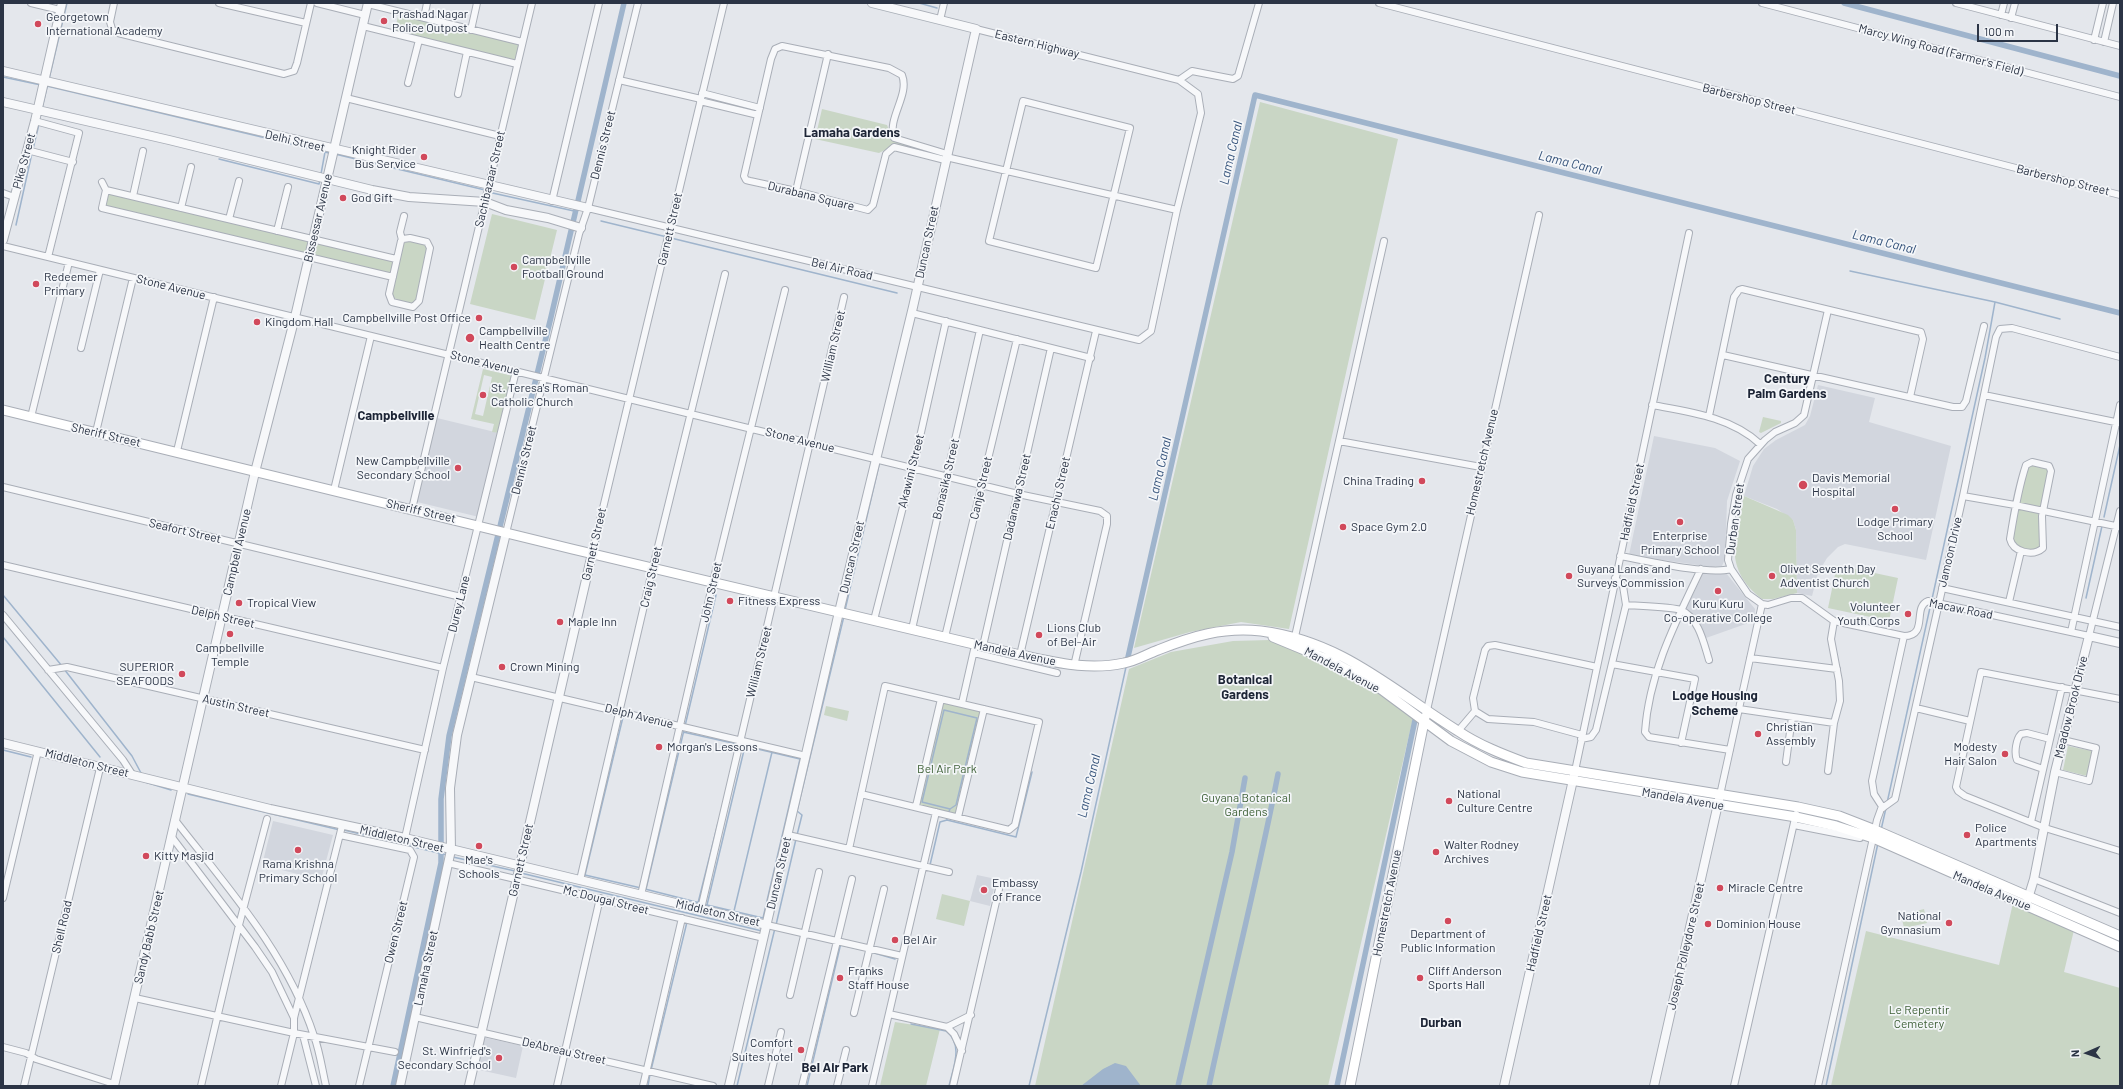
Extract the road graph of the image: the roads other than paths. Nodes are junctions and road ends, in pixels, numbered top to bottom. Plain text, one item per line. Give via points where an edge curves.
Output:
1 (31, 3) edge
2 (114, 3) edge
3 (219, 3) edge
4 (311, 3) edge
5 (317, 3) edge
6 (427, 3) edge
7 (477, 3) edge
8 (532, 3) edge
9 (599, 3) edge
10 (638, 3) edge
11 (724, 3) edge
12 (872, 3) edge
13 (1259, 3) edge
14 (1379, 3) edge
15 (1762, 3) edge
16 (1956, 3) edge
17 (2004, 3) edge
18 (2014, 3) edge
19 (2103, 3) edge
20 (2113, 3) edge
21 (368, 4) edge
22 (944, 4) edge
23 (61, 7) edge
24 (365, 15) junction
25 (2002, 15) junction
26 (424, 18) junction
27 (2011, 18) junction
28 (940, 20) junction
29 (306, 23) junction
30 (363, 26) junction
31 (976, 29) junction
32 (471, 30) junction
33 (419, 40) junction
34 (2094, 40) junction
35 (522, 42) junction
36 (2104, 42) junction
37 (2120, 46) edge
38 (467, 52) junction
39 (828, 54) junction
40 (517, 64) junction
41 (3, 71) edge
42 (619, 80) junction
43 (1179, 80) junction
44 (408, 83) dead end
45 (45, 84) junction
46 (458, 94) dead end
47 (1198, 94) joint
48 (2120, 97) edge
49 (346, 98) junction
50 (701, 98) junction
51 (3, 102) edge
52 (760, 108) junction
53 (37, 110) junction
54 (758, 115) junction
55 (39, 122) junction
56 (500, 136) junction
57 (896, 139) junction
58 (894, 147) junction
59 (27, 150) junction
60 (143, 151) dead end
61 (333, 153) junction
62 (946, 157) junction
63 (73, 162) junction
64 (191, 167) dead end
65 (1007, 171) junction
66 (327, 180) junction
67 (239, 181) dead end
68 (102, 182) dead end
69 (288, 187) dead end
70 (488, 187) junction
71 (106, 190) junction
72 (796, 191) junction
73 (3, 193) edge
74 (2120, 195) edge
75 (14, 196) junction
76 (133, 196) junction
77 (1114, 196) junction
78 (486, 199) junction
79 (552, 201) junction
80 (181, 208) junction
81 (587, 210) junction
82 (1177, 210) junction
83 (1539, 215) dead end
84 (404, 216) dead end
85 (229, 219) junction
86 (582, 226) junction
87 (670, 227) junction
88 (277, 231) junction
89 (1689, 233) dead end
90 (313, 239) junction
91 (3, 240) edge
92 (402, 240) junction
93 (1384, 241) dead end
94 (3, 246) edge
95 (48, 257) junction
96 (309, 257) junction
97 (396, 259) junction
98 (69, 262) junction
99 (100, 270) junction
100 (725, 274) dead end
101 (133, 278) junction
102 (392, 278) junction
103 (918, 287) junction
104 (785, 290) dead end
105 (214, 297) junction
106 (844, 297) dead end
107 (912, 310) junction
108 (1828, 310) junction
109 (295, 317) junction
110 (946, 321) junction
111 (1984, 326) dead end
112 (980, 330) junction
113 (1096, 331) junction
114 (371, 336) junction
115 (1017, 339) junction
116 (80, 348) dead end
117 (1051, 348) junction
118 (449, 354) junction
119 (1722, 355) junction
120 (2120, 357) edge
121 (1091, 358) junction
122 (516, 371) junction
123 (1814, 375) junction
124 (545, 378) junction
125 (1984, 395) junction
126 (1910, 397) junction
127 (629, 400) junction
128 (1652, 405) junction
129 (2120, 406) edge
130 (3, 410) edge
131 (691, 413) junction
132 (1709, 416) junction
133 (31, 417) junction
134 (2118, 423) edge
135 (752, 428) junction
136 (96, 432) junction
137 (1339, 440) junction
138 (810, 443) junction
139 (1760, 444) junction
140 (177, 451) junction
141 (876, 459) junction
142 (1481, 467) junction
143 (913, 468) junction
144 (255, 472) junction
145 (946, 476) junction
146 (982, 485) junction
147 (3, 487) edge
148 (334, 490) junction
149 (1018, 494) junction
150 (1963, 496) junction
151 (1056, 502) junction
152 (2015, 504) junction
153 (412, 509) junction
154 (2120, 510) edge
155 (2043, 511) junction
156 (2095, 522) junction
157 (479, 525) junction
158 (2118, 527) edge
159 (506, 533) junction
160 (239, 543) junction
161 (2021, 551) junction
162 (592, 554) junction
163 (1620, 556) junction
164 (3, 565) edge
165 (653, 567) junction
166 (1701, 569) junction
167 (1731, 569) junction
168 (1615, 578) junction
169 (714, 582) junction
170 (1942, 588) junction
171 (460, 597) junction
172 (775, 597) junction
173 (1933, 602) junction
174 (2009, 602) junction
175 (1762, 604) junction
176 (1626, 605) junction
177 (1681, 610) junction
178 (843, 613) junction
179 (3, 615) edge
180 (222, 616) junction
181 (2075, 616) junction
182 (874, 620) junction
183 (1834, 621) junction
184 (2093, 621) junction
185 (2120, 627) edge
186 (912, 629) junction
187 (2071, 632) junction
188 (1904, 636) junction
189 (2089, 636) junction
190 (946, 637) junction
191 (1294, 641) junction
192 (2120, 643) edge
193 (977, 648) junction
194 (1020, 655) junction
195 (1750, 658) junction
196 (1709, 660) dead end
197 (1612, 664) junction
198 (1074, 666) junction
199 (1597, 667) junction
200 (444, 668) junction
201 (1837, 669) junction
202 (48, 670) junction
203 (1655, 672) junction
204 (1057, 673) dead end
205 (471, 676) junction
206 (2062, 687) junction
207 (2075, 690) junction
208 (558, 696) junction
209 (203, 699) junction
210 (941, 699) junction
211 (2120, 699) edge
212 (962, 703) junction
213 (1916, 708) junction
214 (984, 709) junction
215 (1739, 709) junction
216 (1426, 710) junction
217 (620, 711) junction
218 (1475, 711) junction
219 (1792, 717) junction
220 (1424, 720) junction
221 (1970, 721) junction
222 (1834, 723) junction
223 (683, 727) junction
224 (1458, 731) junction
225 (1582, 737) junction
226 (2050, 739) junction
227 (740, 740) junction
228 (2063, 740) junction
229 (3, 743) edge
230 (1681, 743) junction
231 (425, 750) junction
232 (1730, 750) junction
233 (38, 751) junction
234 (806, 756) junction
235 (123, 760) junction
236 (1786, 762) dead end
237 (100, 768) junction
238 (2043, 769) junction
239 (117, 771) junction
240 (1575, 771) junction
241 (1828, 771) dead end
242 (2055, 772) junction
243 (132, 774) junction
244 (1573, 780) junction
245 (182, 787) junction
246 (861, 794) junction
247 (1720, 795) junction
248 (1718, 805) junction
249 (916, 806) junction
250 (1798, 807) junction
251 (1883, 807) junction
252 (938, 813) junction
253 (955, 816) junction
254 (267, 819) dead end
255 (175, 820) junction
256 (1795, 821) junction
257 (2031, 822) junction
258 (342, 826) junction
259 (2045, 828) junction
260 (340, 835) junction
261 (790, 835) junction
262 (172, 836) junction
263 (1877, 836) junction
264 (405, 838) junction
265 (848, 849) junction
266 (449, 850) junction
267 (2120, 851) edge
268 (448, 862) junction
269 (520, 866) junction
270 (923, 866) junction
271 (819, 872) dead end
272 (949, 872) dead end
273 (516, 878) junction
274 (852, 879) dead end
275 (580, 880) junction
276 (2034, 880) junction
277 (1000, 888) dead end
278 (884, 889) dead end
279 (641, 893) junction
280 (3, 898) edge
281 (600, 898) junction
282 (2028, 901) junction
283 (243, 908) junction
284 (702, 909) junction
285 (2120, 913) edge
286 (685, 919) junction
287 (767, 924) junction
288 (239, 925) junction
289 (805, 933) junction
290 (2120, 936) edge
291 (764, 938) junction
292 (837, 941) junction
293 (2120, 947) edge
294 (870, 949) junction
295 (902, 956) junction
296 (790, 995) dead end
297 (135, 998) junction
298 (299, 998) junction
299 (854, 1013) dead end
300 (889, 1014) junction
301 (971, 1015) junction
302 (218, 1017) junction
303 (415, 1017) junction
304 (294, 1018) junction
305 (947, 1027) junction
306 (481, 1031) junction
307 (781, 1032) dead end
308 (294, 1033) junction
309 (303, 1034) junction
310 (315, 1036) junction
311 (3, 1047) edge
312 (368, 1047) junction
313 (846, 1050) dead end
314 (565, 1051) junction
315 (962, 1051) junction
316 (395, 1052) dead end
317 (31, 1056) junction
318 (646, 1071) junction
319 (114, 1085) edge
320 (24, 1086) edge
321 (201, 1086) edge
322 (281, 1086) edge
323 (316, 1086) edge
324 (326, 1086) edge
325 (359, 1086) edge
326 (400, 1086) edge
327 (469, 1086) edge
328 (557, 1086) edge
329 (643, 1086) edge
330 (713, 1086) edge
331 (729, 1086) edge
332 (768, 1086) edge
333 (802, 1086) edge
334 (837, 1086) edge
335 (872, 1086) edge
336 (953, 1086) edge
337 (1350, 1086) edge
338 (1504, 1086) edge
339 (1654, 1086) edge
340 (1734, 1086) edge
341 (1818, 1086) edge

1 - 23 street
2 - 29 street via 110,22 112,29 126,35 277,73 294,71
3 - 29 street
4 - 29 street
5 - 24 street
6 - 26 street
7 - 32 street
8 - 35 street, Sachibazaar Street
9 - 79 street
10 - 42 street, Dennis Street
11 - 50 street, Garnett Street
12 - 28 street, Eastern Highway
13 - 43 street via 1238,76 1233,79 1192,71
14 - 74 street, Barbershop Street
15 - 48 street, Marcy Wing Road (Farmer's Field)
16 - 25 street
17 - 25 street
18 - 27 street
19 - 34 street
20 - 36 street
21 - 24 street, Bissessar Avenue
21 - 26 street
22 - 28 street
23 - 45 street, Pike Street
24 - 30 street, Bissessar Avenue
25 - 27 street
26 - 32 street
27 - 34 street
28 - 31 street, Eastern Highway
30 - 33 street
30 - 49 street, Bissessar Avenue
31 - 43 street, Eastern Highway
31 - 62 street, Duncan Street
32 - 35 street
33 - 38 street
33 - 44 street
34 - 36 street
35 - 40 street, Sachibazaar Street
36 - 37 street
38 - 40 street
38 - 46 street
39 - 52 street, Durabana Square via 787,46 778,47 771,59
39 - 57 street, Durabana Square via 889,68 902,75 903,86 892,129
39 - 72 street
40 - 56 street, Sachibazaar Street
41 - 45 street, Delhi Street
42 - 50 street
42 - 81 street, Dennis Street
43 - 47 street, Eastern Highway
45 - 53 street, Pike Street
45 - 61 street, Delhi Street
47 - 82 street, Bel Air Road via 1201,113
49 - 56 street
49 - 61 street, Bissessar Avenue
50 - 52 street
50 - 54 street
50 - 87 street, Garnett Street
51 - 53 street
52 - 54 street, Durabana Square
53 - 55 street, Pike Street
53 - 66 street via 170,140
54 - 72 street, Durabana Square via 744,173 746,180
55 - 59 street, Pike Street
55 - 63 street via 79,133
56 - 70 street, Sachibazaar Street
57 - 58 street
57 - 62 street
58 - 62 street
58 - 72 street, Durabana Square via 886,154 875,201 868,210
59 - 63 street
59 - 75 street, Pike Street
60 - 76 street
61 - 66 street, Bissessar Avenue
61 - 70 street, Delhi Street
62 - 65 street
62 - 103 street, Duncan Street
63 - 95 street
64 - 80 street
65 - 77 street
65 - 77 street via 1024,102 1130,128
65 - 77 street via 989,241 1096,268
66 - 78 street via 409,198
66 - 90 street, Bissessar Avenue
67 - 85 street
68 - 71 street
69 - 88 street
70 - 78 street, Sachibazaar Street
70 - 79 street, Delhi Street
71 - 76 street
71 - 96 street via 102,208
73 - 75 street
75 - 91 street, Pike Street
76 - 80 street
77 - 82 street
78 - 86 street via 506,210
78 - 118 street, Sachibazaar Street
79 - 81 street, Delhi Street
80 - 85 street
81 - 86 street, Dennis Street
81 - 87 street, Bel Air Road
82 - 113 street, Bel Air Road via 1151,331 1139,340
83 - 142 street, Homestretch Avenue
84 - 92 street via 400,232
85 - 88 street
86 - 124 street, Dennis Street
87 - 103 street, Bel Air Road
87 - 127 street, Garnett Street
88 - 90 street
89 - 128 street, Hadfield Street
90 - 96 street, Bissessar Avenue
90 - 97 street
92 - 97 street
92 - 102 street via 421,240 430,246 417,304 409,306 390,300
93 - 137 street
94 - 95 street, Stone Avenue
95 - 98 street, Stone Avenue
96 - 102 street
96 - 109 street, Bissessar Avenue
97 - 102 street
98 - 99 street, Stone Avenue
98 - 133 street
99 - 101 street, Stone Avenue
99 - 116 street
100 - 131 street, Craig Street
101 - 105 street, Stone Avenue
101 - 136 street
103 - 107 street, Duncan Street
103 - 113 street, Bel Air Road
104 - 135 street, John Street
105 - 109 street, Stone Avenue
105 - 140 street
106 - 138 street, William Street
107 - 110 street
107 - 141 street, Duncan Street
108 - 119 street via 1756,291 1739,290 1734,297
108 - 123 street, Durban Street
108 - 126 street via 1921,332 1923,339
109 - 114 street, Stone Avenue
109 - 144 street, Campbell Avenue
110 - 112 street
110 - 143 street, Akawini Street
111 - 126 street via 1966,401 1962,406 1953,407
112 - 115 street
112 - 145 street, Bonasika Street
113 - 121 street, Enachu Street
114 - 118 street, Stone Avenue
114 - 148 street
115 - 117 street
115 - 146 street, Canje Street
117 - 121 street
117 - 149 street, Dadanawa Street
118 - 122 street, Stone Avenue
118 - 153 street, Sachibazaar Street
119 - 123 street
119 - 132 street
120 - 125 street, Jamoon Drive via 2012,328 2000,329 1996,337
121 - 151 street, Enachu Street
122 - 124 street, Stone Avenue
122 - 157 street, Durey Lane
123 - 126 street
123 - 139 street, Durban Street via 1804,415
124 - 127 street, Stone Avenue
124 - 159 street, Dennis Street
125 - 134 street
125 - 150 street, Jamoon Drive
127 - 131 street, Stone Avenue
127 - 162 street, Garnett Street
128 - 132 street
128 - 163 street, Hadfield Street
129 - 134 street
130 - 133 main road, Sheriff Street
131 - 135 street, Stone Avenue
131 - 165 street, Craig Street
132 - 139 street via 1743,430
133 - 136 main road, Sheriff Street
134 - 156 street
135 - 138 street, Stone Avenue
135 - 169 street, John Street
136 - 140 main road, Sheriff Street
137 - 142 street
137 - 191 street
138 - 141 street, Stone Avenue
138 - 172 street, William Street
139 - 167 street, Durban Street via 1748,459 1736,495 1728,560
140 - 144 main road, Sheriff Street
141 - 143 street, Stone Avenue
141 - 178 street, Duncan Street
142 - 216 street, Homestretch Avenue
143 - 145 street, Stone Avenue
143 - 182 street, Akawini Street
144 - 148 main road, Sheriff Street
144 - 160 street, Campbell Avenue
145 - 146 street, Stone Avenue
145 - 186 street, Bonasika Street
146 - 149 street, Stone Avenue
146 - 190 street, Canje Street
147 - 160 street, Seafort Street
148 - 153 main road, Sheriff Street
149 - 151 street, Stone Avenue
149 - 193 street, Dadanawa Street
150 - 152 street
150 - 170 street, Jamoon Drive
151 - 194 street, Enachu Street
151 - 198 street, Stone Avenue via 1100,511 1107,516
152 - 155 street
152 - 155 street via 2026,465 2032,462 2045,464 2051,471
152 - 161 street via 2010,539 2011,544
153 - 157 main road, Sheriff Street
154 - 158 street, Meadow Brook Drive
155 - 156 street
155 - 161 street via 2043,548 2034,552
156 - 158 street
156 - 181 street
157 - 159 main road, Sheriff Street
157 - 171 street, Durey Lane
158 - 184 street, Meadow Brook Drive
159 - 162 main road, Sheriff Street
159 - 205 street, Dennis Street
160 - 171 street, Seafort Street
160 - 180 street, Campbell Avenue
161 - 174 street
162 - 165 main road, Sheriff Street
162 - 208 street, Garnett Street
163 - 166 street
163 - 168 street, Hadfield Street
164 - 180 street, Delph Street
165 - 169 main road, Sheriff Street
165 - 217 street, Craig Street
166 - 167 street
166 - 177 street
167 - 175 street, Durban Street via 1748,594
168 - 176 street via 1625,592
168 - 199 street, Hadfield Street
169 - 172 main road, Sheriff Street
169 - 223 street, John Street
170 - 173 street, Jamoon Drive
170 - 174 street
171 - 200 street, Durey Lane
172 - 178 main road, Sheriff Street
172 - 227 street, William Street
173 - 187 street, Macaw Road
173 - 188 street, Macaw Road via 1922,606 1916,632 1911,636
173 - 213 street, Jamoon Drive
174 - 181 street
175 - 183 street via 1802,598
175 - 195 street
176 - 177 street
176 - 197 street
177 - 196 street via 1697,627
177 - 203 street
178 - 182 main road, Mandela Avenue
178 - 234 street, Duncan Street
179 - 202 street
180 - 200 street, Delph Street
180 - 209 street, Campbell Avenue
181 - 184 street
181 - 187 street
182 - 186 main road, Mandela Avenue
183 - 188 street
183 - 201 street via 1831,640
184 - 185 street
184 - 189 street, Meadow Brook Drive
186 - 190 main road, Mandela Avenue
187 - 189 street, Macaw Road
188 - 251 street via 1872,781 1874,794
189 - 192 street, Macaw Road
189 - 207 street, Meadow Brook Drive
190 - 193 main road, Mandela Avenue
191 - 198 main road, Mandela Avenue via 1259,631 1226,630 1193,636 1116,665 1093,668
191 - 216 main road, Mandela Avenue via 1330,650 1375,674
191 - 220 main road, Mandela Avenue via 1374,684
193 - 194 main road, Mandela Avenue
193 - 204 street
193 - 212 street, Dadanawa Street
194 - 198 main road, Mandela Avenue
195 - 201 street
195 - 215 street
197 - 203 street
197 - 225 street via 1596,730 1591,737
199 - 218 street via 1495,645 1488,646 1473,698
199 - 225 street, Hadfield Street
200 - 231 street, Durey Lane
201 - 222 street via 1840,701
202 - 209 street, Austin Street via 67,667
202 - 235 street
203 - 230 street via 1645,734
203 - 230 street via 1695,679
205 - 208 street, Delph Avenue
205 - 266 street, Dennis Street via 457,735 450,788
206 - 207 street
206 - 221 street via 1981,672
206 - 226 street
207 - 211 street
207 - 228 street, Meadow Brook Drive
208 - 217 street, Delph Avenue
208 - 269 street, Garnett Street
209 - 231 street, Austin Street
209 - 245 street, Campbell Avenue
210 - 212 street
210 - 246 street via 885,686
210 - 249 street
212 - 214 street
213 - 221 street
213 - 251 street, Jamoon Drive via 1893,802
214 - 253 street
214 - 253 street via 1040,722 1012,829
215 - 219 street
215 - 232 street
216 - 220 main road, Homestretch Avenue
216 - 224 main road, Mandela Avenue
217 - 223 street, Delph Avenue
217 - 275 street, Craig Street
218 - 224 street
218 - 225 street via 1488,719 1534,722
219 - 222 street
219 - 236 street
220 - 244 main road, Mandela Avenue via 1451,741 1491,762 1522,772
220 - 337 main road, Homestretch Avenue
221 - 257 street via 1956,787 1958,791
222 - 241 street
223 - 227 street, Delph Avenue
223 - 279 street, John Street
224 - 240 main road, Mandela Avenue via 1496,752 1526,763
225 - 240 street, Hadfield Street
226 - 238 street
226 - 238 street via 2027,733 2020,735 2015,751 2017,760
227 - 234 street, Delph Avenue
227 - 284 street, William Street
228 - 242 street, Meadow Brook Drive
228 - 242 street via 2096,748 2089,781
229 - 233 street
230 - 232 street
231 - 264 street, Durey Lane
232 - 247 street
233 - 237 street, Middleton Street
233 - 280 street
234 - 261 street, Duncan Street
235 - 239 street
235 - 243 street
237 - 239 street, Middleton Street
237 - 317 street, Shell Road
238 - 257 street
239 - 243 street, Middleton Street
240 - 244 street, Hadfield Street
240 - 247 main road, Mandela Avenue
242 - 259 street, Meadow Brook Drive
243 - 245 street, Middleton Street
244 - 248 main road, Mandela Avenue
244 - 338 street, Hadfield Street
245 - 255 street, Sandy Babb Street
245 - 258 street, Middleton Street
246 - 249 street
246 - 265 street
247 - 248 street, Joseph Polleydore Street
247 - 250 main road, Mandela Avenue
248 - 256 main road, Mandela Avenue
248 - 339 street, Joseph Polleydore Street
249 - 252 street
250 - 256 street
250 - 263 main road, Mandela Avenue via 1839,816
251 - 263 street
252 - 253 street
252 - 270 street
254 - 283 street
255 - 262 street, Sandy Babb Street
255 - 283 street
256 - 263 main road, Mandela Avenue via 1836,826
256 - 340 street
257 - 259 street
258 - 260 street
258 - 264 street, Middleton Street
259 - 267 street
259 - 276 street, Meadow Brook Drive
260 - 298 street
260 - 312 street, Owen Street via 410,850 414,857
261 - 265 street
261 - 287 street, Duncan Street
262 - 288 street
262 - 297 street, Sandy Babb Street
263 - 282 main road, Mandela Avenue
263 - 341 street
264 - 266 street, Middleton Street
265 - 270 street
266 - 268 street, Lamaha Street
266 - 269 street, Middleton Street
268 - 273 street, Mc Dougal Street
268 - 303 street, Lamaha Street
269 - 273 street, Garnett Street
269 - 275 street, Middleton Street
270 - 272 street
270 - 295 street
271 - 289 street
273 - 281 street, Mc Dougal Street
273 - 306 street, Garnett Street
274 - 292 street
275 - 279 street, Middleton Street
276 - 282 street, Meadow Brook Drive
276 - 285 street
277 - 301 street
278 - 294 street
279 - 284 street, Middleton Street
281 - 286 street, Mc Dougal Street
281 - 314 street
282 - 290 main road, Mandela Avenue
282 - 293 main road, Mandela Avenue
283 - 288 street
283 - 298 street via 273,950
284 - 287 street, Middleton Street
286 - 291 street, Mc Dougal Street
286 - 318 street
287 - 289 street
287 - 291 street, Duncan Street
288 - 302 street
288 - 304 street via 272,972
289 - 292 street
289 - 296 street
291 - 331 street, Duncan Street
292 - 294 street
292 - 333 street
294 - 295 street
294 - 299 street
295 - 300 street
297 - 302 street
297 - 319 street, Sandy Babb Street
298 - 304 street
298 - 310 street
300 - 305 street
300 - 335 street
301 - 305 street
301 - 315 street
302 - 308 street
302 - 321 street
303 - 306 street, DeAbreau Street
303 - 326 street, Lamaha Street
304 - 308 street
305 - 315 street via 954,1034
306 - 314 street, DeAbreau Street
306 - 327 street, Garnett Street
307 - 332 street
308 - 309 street
308 - 322 street
309 - 310 street
309 - 323 street
310 - 312 street
310 - 324 street
311 - 317 street
312 - 316 street
312 - 325 street, Owen Street
313 - 334 street
314 - 318 street, DeAbreau Street
314 - 328 street
315 - 336 street
317 - 319 street
317 - 320 street, Shell Road
318 - 329 street
318 - 330 street, DeAbreau Street

